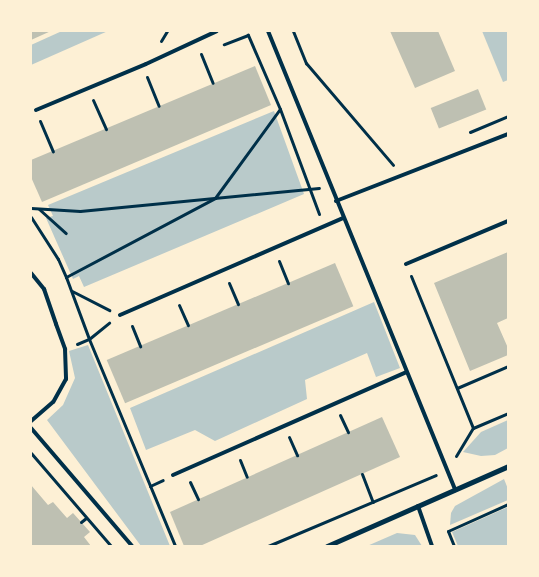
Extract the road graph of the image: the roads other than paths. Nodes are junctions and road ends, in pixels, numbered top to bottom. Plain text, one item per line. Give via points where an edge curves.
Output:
1 (217, 31) edge
2 (268, 31) edge
3 (36, 110) dead end
4 (508, 134) edge
5 (336, 200) junction
6 (343, 218) junction
7 (508, 221) edge
8 (406, 264) road end
9 (31, 273) edge
10 (120, 315) road end
11 (406, 372) junction
12 (31, 421) edge
13 (31, 428) edge
14 (508, 466) edge
15 (173, 475) road end
16 (455, 490) junction
17 (418, 506) junction
18 (132, 546) edge
19 (327, 546) edge
20 (432, 546) edge

1 - 3 lane
2 - 5 lane
4 - 5 lane
5 - 6 lane
6 - 10 lane
6 - 11 lane
7 - 8 lane
9 - 12 lane via 44,289 65,349 66,379 53,402
11 - 15 lane
11 - 16 lane
13 - 18 lane
14 - 16 street
16 - 17 street
17 - 19 street
17 - 20 lane

